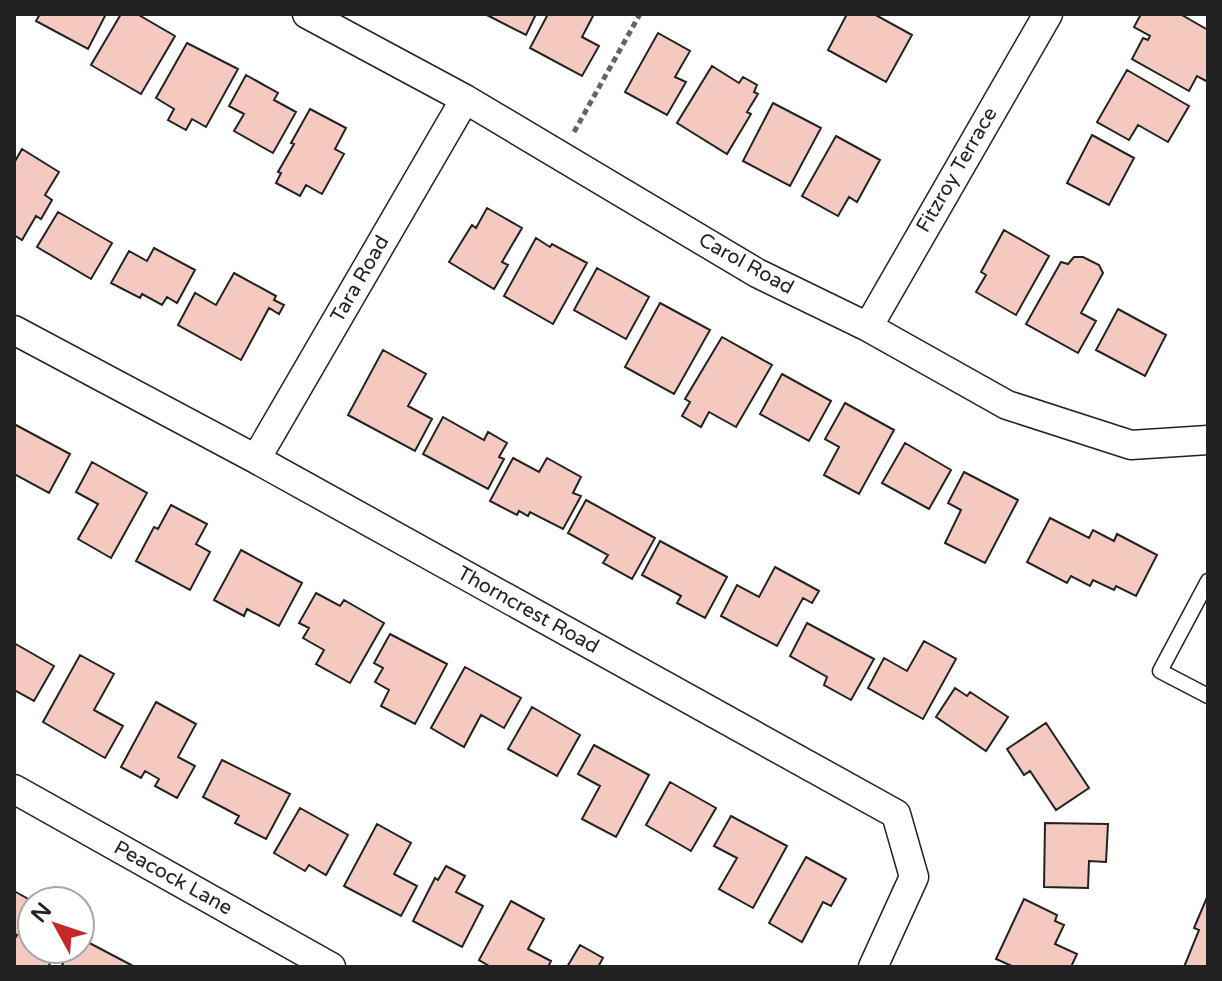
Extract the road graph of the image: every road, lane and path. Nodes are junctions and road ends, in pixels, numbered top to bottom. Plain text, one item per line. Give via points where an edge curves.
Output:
1 (307, 14) edge
2 (640, 14) edge
3 (1048, 14) edge
4 (465, 99) junction
5 (560, 156) junction
6 (868, 327) junction
7 (14, 330) edge
8 (1208, 440) edge
9 (256, 459) junction
10 (1208, 581) edge
11 (1208, 696) edge
12 (14, 789) edge
13 (331, 967) edge
14 (873, 967) edge

1 - 4 street, Carol Road
2 - 5 path
3 - 6 street, Fitzroy Terrace
4 - 5 street, Carol Road
4 - 9 street, Tara Road
5 - 6 street, Carol Road via 757,273
6 - 8 street, Carol Road via 1007,405 1131,445
7 - 9 street, Thorncrest Road
9 - 14 street, Thorncrest Road via 896,814 914,877
10 - 11 lane via 1160,671
12 - 13 street, Peacock Lane

